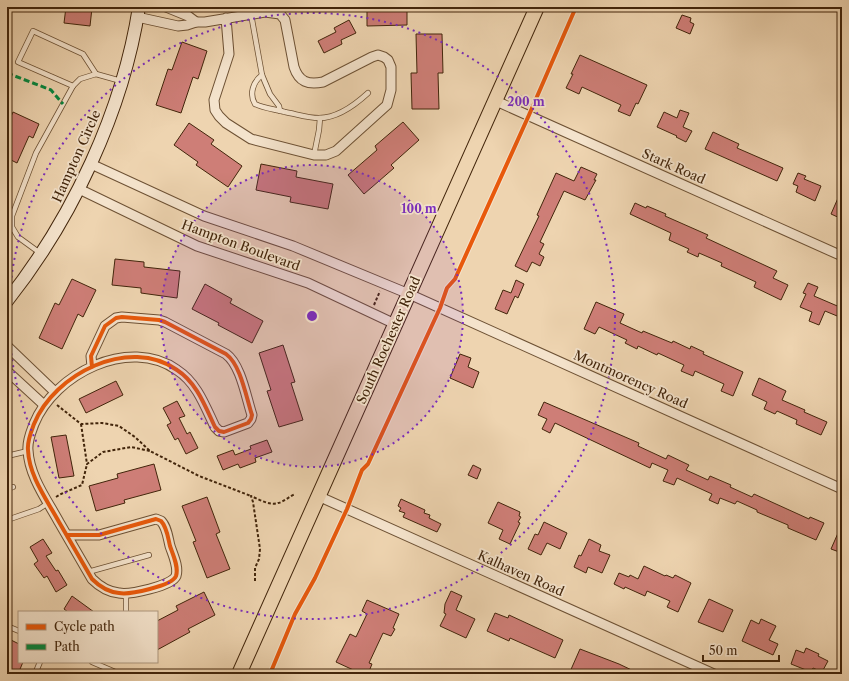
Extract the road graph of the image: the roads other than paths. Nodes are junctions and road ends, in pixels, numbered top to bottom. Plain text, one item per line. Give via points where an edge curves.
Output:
1 (166, 7) edge
2 (537, 7) edge
3 (138, 12) edge
4 (251, 14) junction
5 (226, 18) junction
6 (196, 22) junction
7 (96, 74) junction
8 (262, 75) junction
9 (122, 81) junction
10 (74, 86) junction
11 (368, 93) dead end
12 (496, 101) junction
13 (280, 111) junction
14 (320, 118) junction
15 (314, 154) junction
16 (91, 164) junction
17 (79, 189) junction
18 (42, 254) junction
19 (842, 256) edge
20 (409, 294) junction
21 (7, 301) edge
22 (395, 324) junction
23 (7, 346) edge
24 (92, 367) junction
25 (7, 371) edge
26 (49, 398) junction
27 (28, 451) junction
28 (7, 456) edge
29 (13, 487) dead end
30 (7, 489) edge
31 (842, 489) edge
32 (318, 496) junction
33 (48, 503) junction
34 (7, 520) edge
35 (67, 535) junction
36 (149, 554) dead end
37 (88, 572) junction
38 (126, 594) junction
39 (126, 611) edge
40 (7, 626) edge
41 (18, 631) edge
42 (40, 663) edge
43 (94, 663) edge
44 (36, 674) edge
45 (120, 674) edge
46 (239, 674) edge
47 (714, 674) edge

1 - 6 street via 183,13
2 - 12 main road, South Rochester Road
3 - 6 street via 178,26
3 - 9 street, Hampton Circle
4 - 5 street
4 - 8 lane
4 - 15 street via 280,14 285,20 296,73 307,83 323,82 378,55 388,60 391,67 391,90 387,105 336,151 326,155
5 - 6 street
5 - 15 street via 229,54 214,100 215,110 226,123 251,139
7 - 9 lane
7 - 10 lane via 80,79
7 - 10 lane via 83,54 33,31 18,62
8 - 13 lane
8 - 13 lane via 254,84 252,96 255,104
9 - 16 street, Hampton Circle
10 - 18 lane via 36,153 12,216 12,227 18,237
11 - 14 lane via 347,109
12 - 19 street, Stark Road
12 - 20 main road, South Rochester Road
13 - 14 lane
14 - 15 lane
16 - 17 street, Hampton Circle
16 - 20 street, Hampton Boulevard via 204,216 293,246
17 - 18 street, Hampton Circle
17 - 22 street, Hampton Boulevard via 197,246 308,283
18 - 21 street, Hampton Circle
20 - 22 main road, South Rochester Road
20 - 31 street, Montmorency Road
22 - 32 main road, South Rochester Road
23 - 26 street
24 - 24 street via 121,358 156,360 168,364 190,381 219,431 230,430 248,423 251,419 237,366 232,359 159,320 122,317 112,320 105,326 91,356
24 - 26 street via 79,373
25 - 26 street
26 - 27 street via 38,413 30,433
27 - 28 lane
27 - 33 street via 32,472
29 - 30 lane
32 - 46 main road, South Rochester Road
32 - 47 street, Kalhaven Road
33 - 34 lane via 39,509
33 - 35 street
35 - 37 street
35 - 38 street via 99,535 156,520 161,521 177,570 176,577 172,582
36 - 37 lane
37 - 38 street via 102,588
38 - 39 lane
40 - 41 lane
42 - 44 lane
43 - 45 lane

